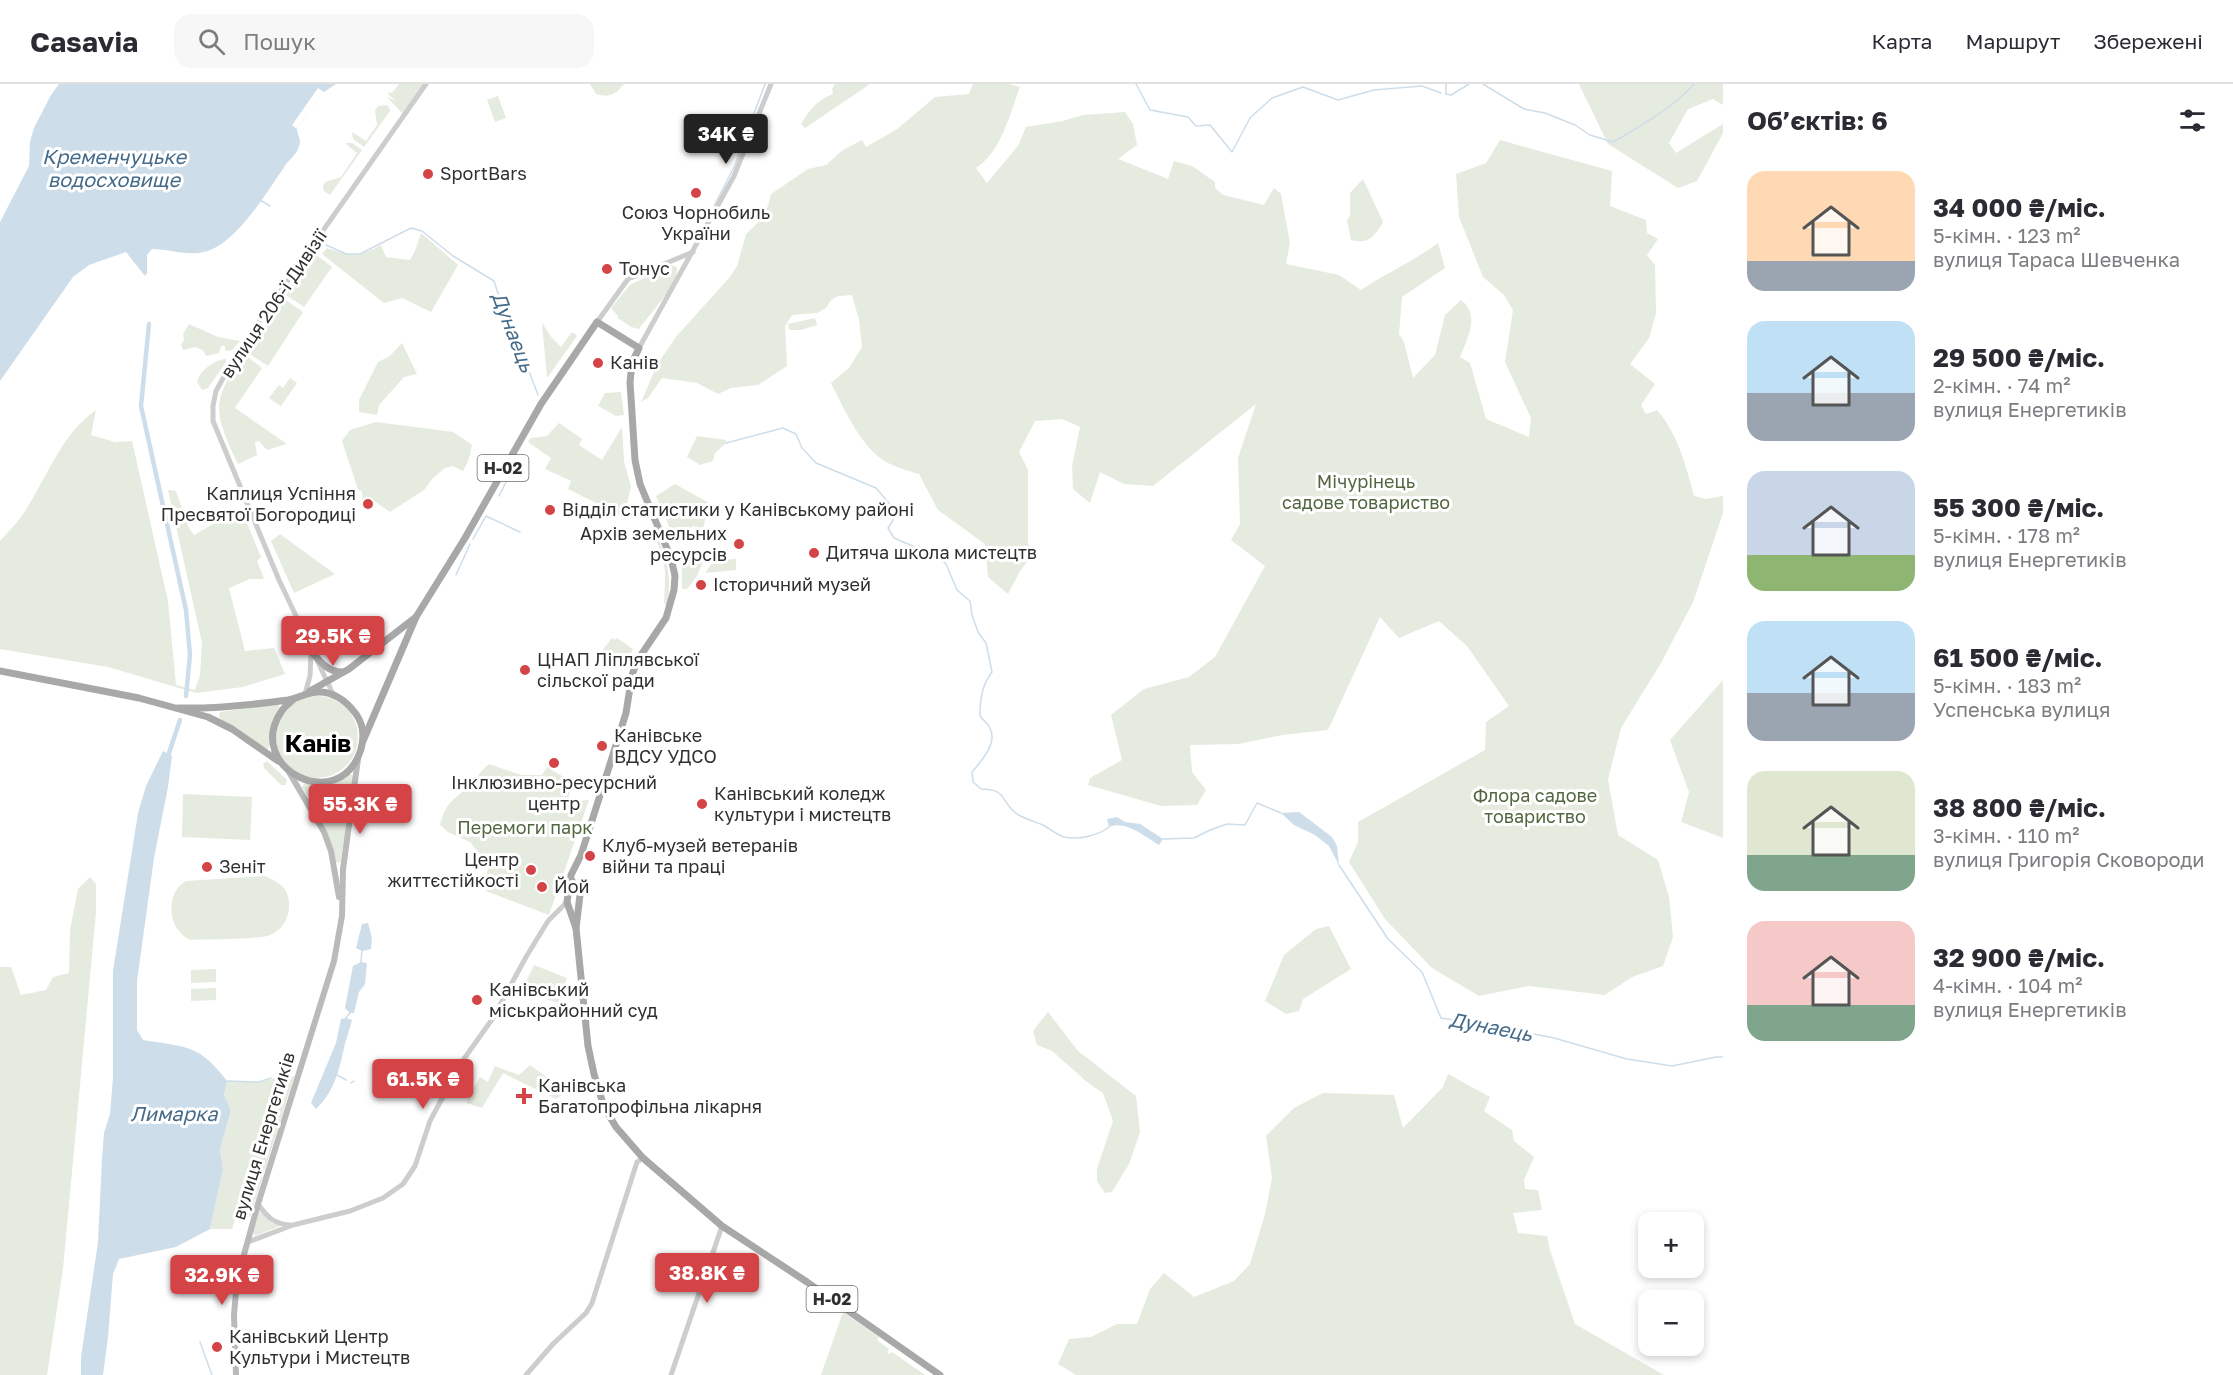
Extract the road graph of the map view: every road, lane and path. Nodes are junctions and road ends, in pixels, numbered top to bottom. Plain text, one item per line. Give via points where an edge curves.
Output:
1 (426, 84) edge
2 (771, 84) edge
3 (693, 252) junction
4 (597, 322) junction
5 (639, 348) junction
6 (416, 617) junction
7 (311, 651) junction
8 (0, 671) edge
9 (345, 671) junction
10 (327, 681) junction
11 (304, 694) junction
12 (333, 694) junction
13 (294, 699) junction
14 (178, 708) junction
15 (363, 741) junction
16 (358, 759) junction
17 (280, 762) junction
18 (289, 772) junction
19 (571, 878) junction
20 (567, 902) junction
21 (342, 909) junction
22 (576, 928) junction
23 (643, 1158) junction
24 (258, 1204) junction
25 (293, 1225) junction
26 (722, 1226) junction
27 (248, 1242) junction
28 (236, 1375) edge
29 (526, 1375) edge
30 (671, 1375) edge
31 (940, 1375) edge

1 - 7 street, вулиця 206-ї Дивізії via 237,353 216,391 213,421 217,434
2 - 3 street via 740,162
3 - 4 street via 628,279
3 - 5 street
4 - 5 main road
4 - 6 main road, Н-02 via 541,404
5 - 19 main road, Н-02 via 630,382 634,460 675,576 670,608 632,675 626,713
6 - 9 main road, Н-02
6 - 15 main road, Н-02
7 - 9 main road via 325,667
7 - 10 street, вулиця 206-ї Дивізії
7 - 11 street, вулиця 206-ї Дивізії via 310,676
8 - 14 main road, Н-02
9 - 10 main road, Н-02
10 - 11 main road, Н-02
10 - 12 street, вулиця 206-ї Дивізії
11 - 12 main road, Н-02
11 - 13 main road, Н-02
12 - 15 main road via 358,717
13 - 14 main road, Н-02 via 227,708
13 - 17 main road, Н-02 via 281,711 274,728 274,746
14 - 17 main road, Н-02 via 232,729
15 - 16 main road, Н-02
16 - 18 main road, Н-02 via 343,775 322,782 300,779
16 - 21 main road, вулиця Енергетиків via 343,869
17 - 18 main road, Н-02
18 - 21 main road, вулиця Енергетиків via 324,832
19 - 20 main road, Н-02
19 - 22 main road, Н-02 via 580,896
20 - 22 main road, Н-02
20 - 25 street via 548,921 493,1018 461,1063 430,1121 415,1166 403,1184 383,1198 350,1211
21 - 24 main road, вулиця Енергетиків via 330,978
22 - 23 main road, Н-02 via 594,1074 610,1119
23 - 26 main road, Н-02
23 - 29 street via 637,1162 592,1303
24 - 25 street via 268,1218
24 - 27 main road, вулиця Енергетиків
25 - 27 street
26 - 30 street
26 - 31 main road, Н-02
27 - 28 main road, вулиця Енергетиків via 235,1292

